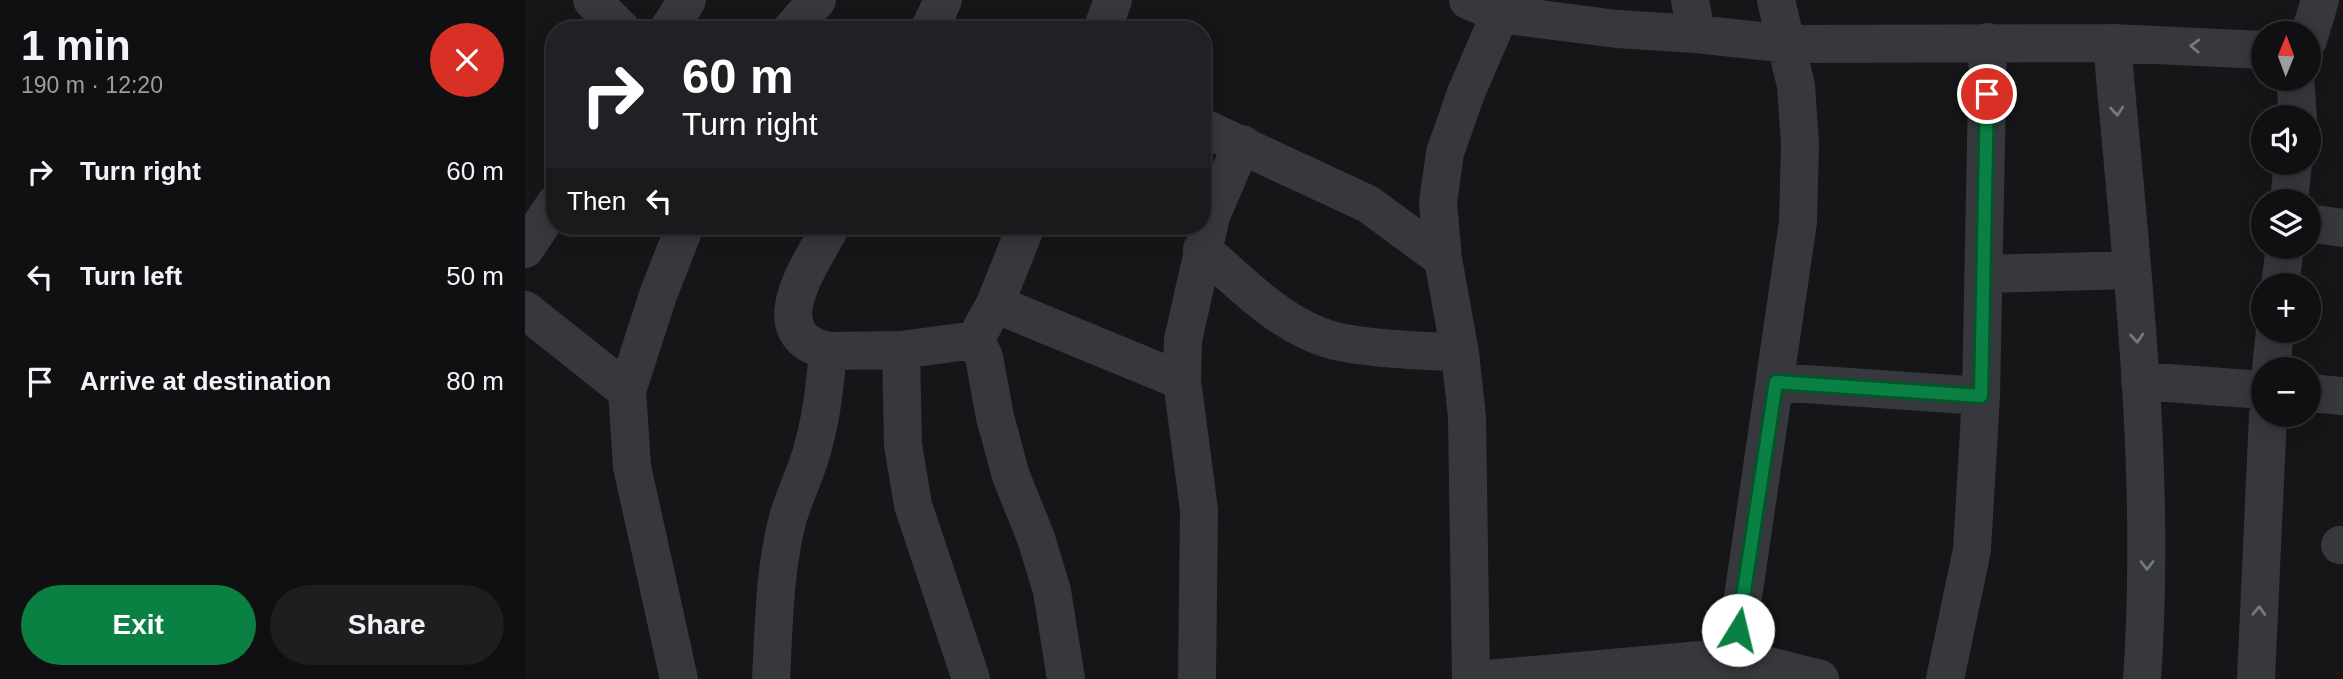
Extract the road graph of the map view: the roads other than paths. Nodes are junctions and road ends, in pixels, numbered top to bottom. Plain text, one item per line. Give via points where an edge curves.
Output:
1 (592, 0) edge
2 (687, 0) edge
3 (817, 0) edge
4 (943, 0) edge
5 (1113, 0) edge
6 (1776, 0) edge
7 (2320, 0) edge
8 (1489, 5) edge
9 (1693, 17) edge
10 (613, 21) edge
11 (674, 21) edge
12 (799, 21) edge
13 (933, 21) edge
14 (1105, 21) edge
15 (2314, 21) edge
16 (1988, 42) junction
17 (2112, 43) junction
18 (1787, 44) junction
19 (2251, 49) edge
20 (1211, 131) edge
21 (1242, 145) junction
22 (1211, 216) edge
23 (546, 218) edge
24 (2321, 225) edge
25 (2343, 228) edge
26 (681, 235) edge
27 (826, 235) edge
28 (1022, 235) edge
29 (1206, 235) edge
30 (525, 249) edge
31 (1202, 249) junction
32 (1443, 259) junction
33 (2131, 270) junction
34 (1983, 274) junction
35 (995, 304) junction
36 (525, 310) edge
37 (975, 340) junction
38 (901, 350) junction
39 (828, 351) junction
40 (1460, 353) junction
41 (1182, 381) junction
42 (2140, 381) junction
43 (1776, 382) junction
44 (2251, 389) edge
45 (627, 391) junction
46 (2321, 394) edge
47 (1981, 396) junction
48 (2343, 396) edge
49 (2266, 427) edge
50 (1733, 668) edge
51 (679, 679) edge
52 (771, 679) edge
53 (971, 679) edge
54 (1066, 679) edge
55 (1197, 679) edge
56 (1471, 679) edge
57 (1487, 679) edge
58 (1820, 679) edge
59 (1945, 679) edge
60 (2142, 679) edge
61 (2256, 679) edge

1 - 10 street
2 - 11 street
3 - 12 street
4 - 13 street
5 - 14 street
6 - 18 street
7 - 15 street
8 - 9 street via 1617,29
8 - 32 street via 1445,153 1438,202
9 - 18 street
16 - 17 street
16 - 18 street
16 - 34 street
19 -> 17 street
17 -> 33 street
18 - 43 street via 1800,144 1798,222
20 - 21 street
21 - 22 street
21 - 32 street via 1368,204
23 - 30 street
24 - 25 street
26 - 45 street
27 - 39 street via 792,309 799,337
28 - 35 street
29 - 31 street
31 - 40 street via 1274,310 1333,340
31 - 41 street via 1183,340
32 - 40 street
33 - 34 street
33 -> 42 street
34 - 47 street
35 - 37 street
35 - 41 street
36 - 45 street
37 - 38 street
37 - 54 street via 984,357 1011,476 1052,591
38 - 39 street
38 - 53 street via 911,496
39 - 52 street via 823,411 783,546
40 - 56 street via 1467,417
41 - 55 street via 1199,510
42 - 44 street
42 -> 60 street via 2147,567
43 - 47 street
43 - 50 street
45 - 51 street via 632,467
46 - 48 street
47 - 59 street via 1972,550
61 -> 49 street
50 - 57 street
50 - 58 street

